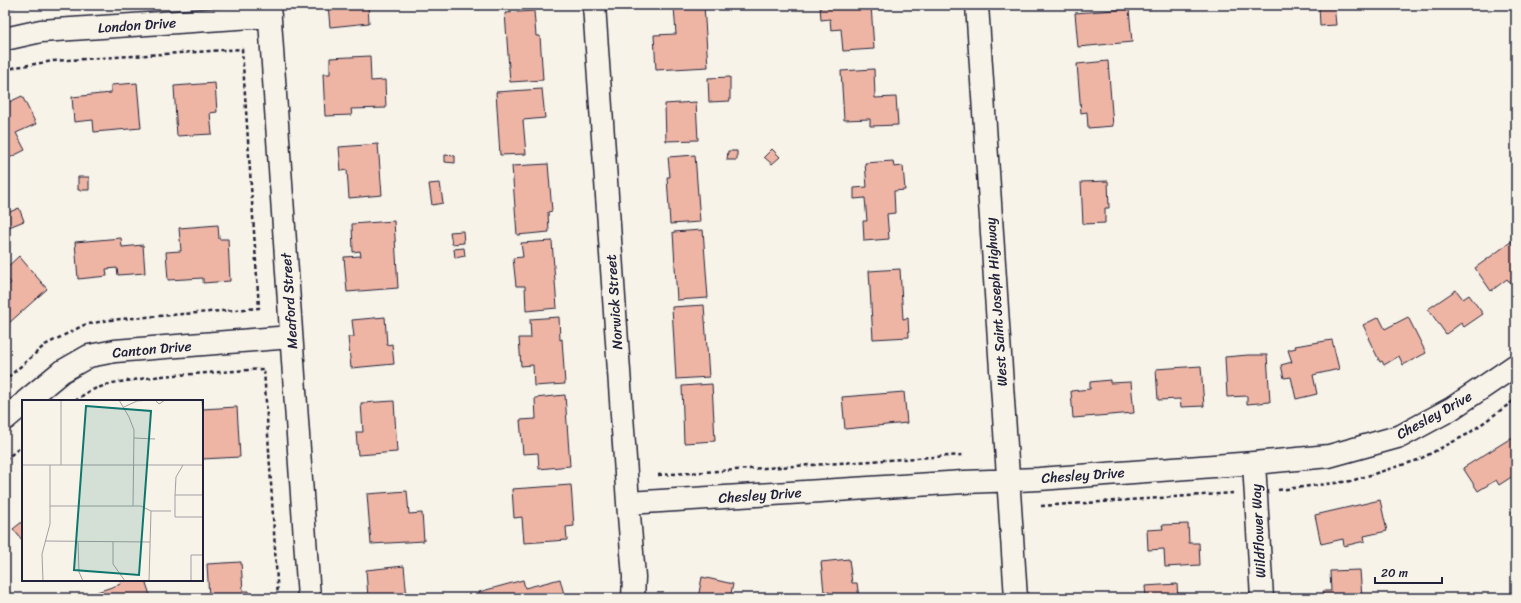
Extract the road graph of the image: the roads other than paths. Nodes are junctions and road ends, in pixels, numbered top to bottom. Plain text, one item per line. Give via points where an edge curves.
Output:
1 (594, 5) edge
2 (977, 5) edge
3 (269, 10) edge
4 (5, 39) edge
5 (291, 337) junction
6 (1516, 365) edge
7 (27, 400) edge
8 (22, 405) edge
9 (5, 420) edge
10 (1254, 463) junction
11 (1008, 480) junction
12 (628, 503) junction
13 (309, 598) edge
14 (633, 598) edge
15 (1016, 598) edge
16 (1262, 598) edge

1 - 12 street, Norwick Street
2 - 11 street, West Saint Joseph Highway
3 - 4 street, London Drive via 41,31
3 - 5 street, Meaford Street
5 - 7 street, Canton Drive via 115,351 89,356 61,372
5 - 13 street, Meaford Street
6 - 10 street, Chesley Drive via 1451,409 1401,436 1329,456
8 - 9 street
10 - 11 street, Chesley Drive
10 - 16 street, Wildflower Way
11 - 12 street, Chesley Drive
11 - 15 street, West Saint Joseph Highway
12 - 14 street, Norwick Street via 634,577

